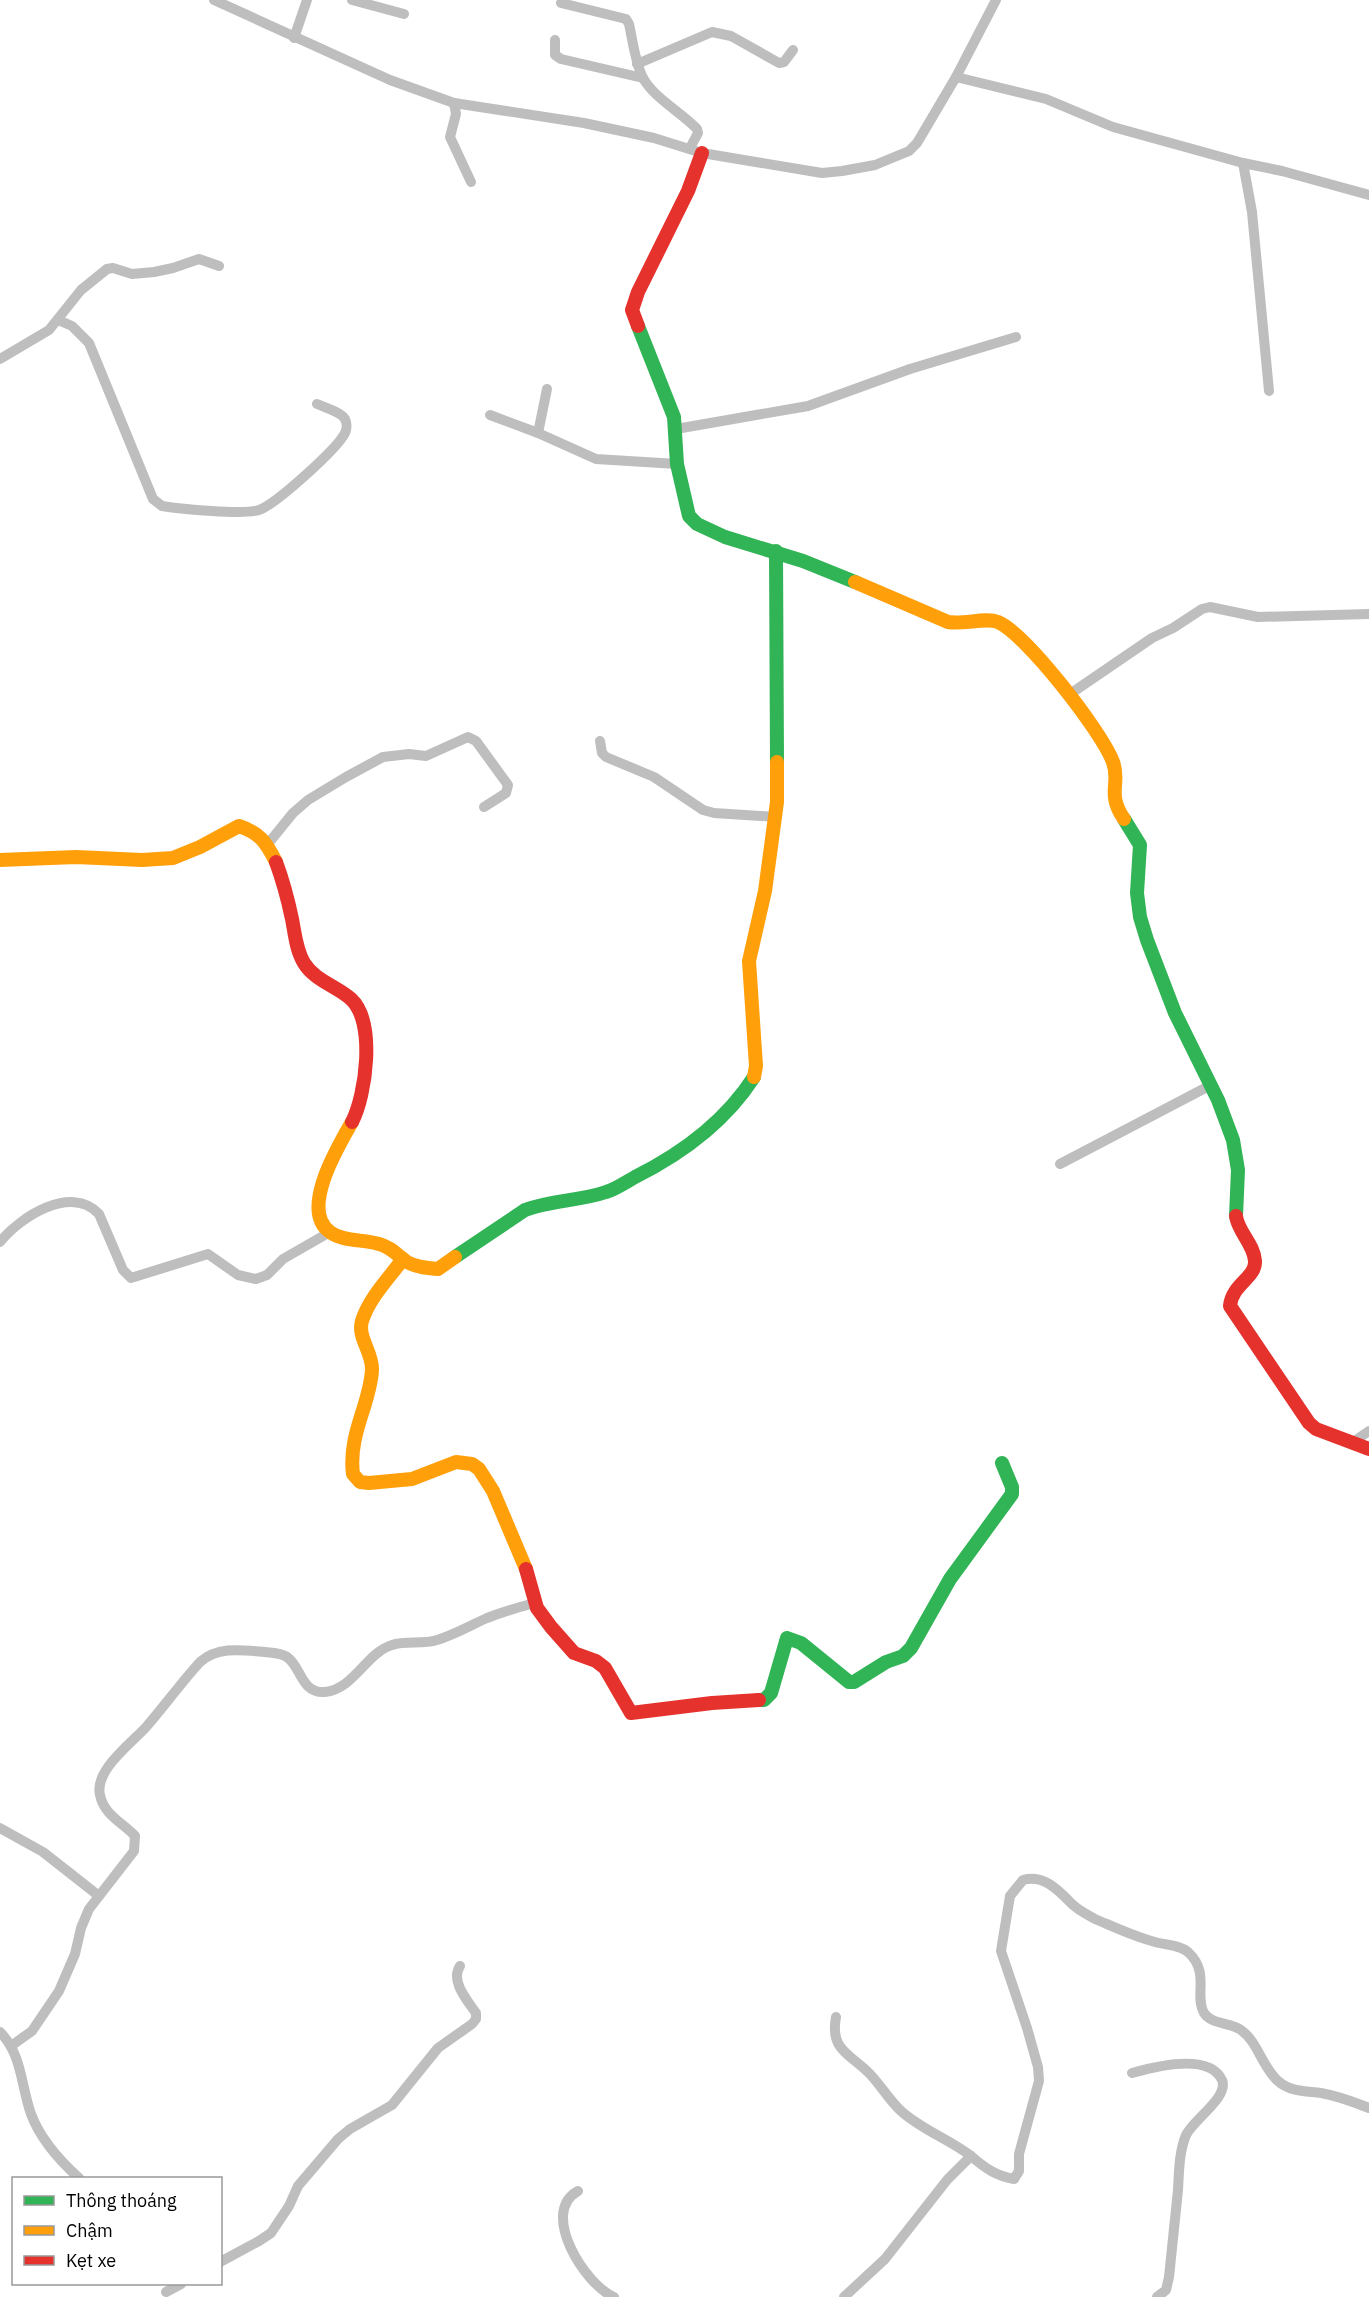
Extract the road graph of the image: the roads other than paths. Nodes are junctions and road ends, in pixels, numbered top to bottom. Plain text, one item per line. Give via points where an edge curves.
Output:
1 (214, 0) edge
2 (307, 0) edge
3 (352, 0) edge
4 (996, 0) edge
5 (561, 3) dead end
6 (404, 14) dead end
7 (294, 38) junction
8 (555, 40) dead end
9 (793, 50) dead end
10 (637, 64) junction
11 (956, 77) junction
12 (644, 78) junction
13 (454, 103) junction
14 (696, 151) junction
15 (1243, 163) junction
16 (471, 182) dead end
17 (1369, 195) edge
18 (219, 266) dead end
19 (58, 320) junction
20 (1016, 337) dead end
21 (0, 358) edge
22 (547, 389) dead end
23 (1269, 391) dead end
24 (317, 404) dead end
25 (490, 416) dead end
26 (676, 429) junction
27 (538, 433) junction
28 (677, 464) junction
29 (776, 551) junction
30 (1369, 614) edge
31 (1070, 694) junction
32 (600, 741) dead end
33 (484, 807) dead end
34 (776, 817) junction
35 (267, 845) junction
36 (0, 860) edge
37 (1211, 1085) junction
38 (1060, 1164) dead end
39 (330, 1232) junction
40 (0, 1242) edge
41 (403, 1259) junction
42 (1369, 1431) edge
43 (1353, 1442) junction
44 (1369, 1449) edge
45 (1002, 1463) dead end
46 (535, 1603) junction
47 (0, 1828) edge
48 (99, 1896) junction
49 (460, 1966) dead end
50 (836, 2017) dead end
51 (0, 2032) edge
52 (11, 2046) junction
53 (1132, 2073) dead end
54 (1369, 2108) edge
55 (972, 2156) junction
56 (78, 2177) edge
57 (578, 2192) dead end
58 (222, 2261) edge
59 (614, 2297) edge
60 (844, 2297) edge
61 (1157, 2297) edge

1 - 7 street
2 - 7 street
3 - 6 street
4 - 11 street
5 - 10 street via 626,19
7 - 13 street
8 - 12 street via 555,55 561,59
9 - 10 street via 779,63 731,36 712,32
10 - 12 street
11 - 14 street via 917,143 909,151 875,165 822,173
11 - 15 street via 1046,99 1113,127
12 - 14 street via 697,129
13 - 14 street via 584,123
13 - 16 street via 456,114 450,137
14 - 26 street via 688,191 632,310 671,406
15 - 17 street
15 - 23 street via 1252,212
18 - 19 street via 199,259 154,272 132,274 107,269 81,290
19 - 21 street via 49,330
19 - 24 street via 72,326 89,342 153,500 162,506 239,512 267,506 324,457 344,434 344,417
20 - 26 street via 910,369 808,406
22 - 27 street
25 - 27 street
26 - 28 street
27 - 28 street via 596,459
28 - 29 street via 694,523
29 - 31 street via 948,622 999,622
29 - 34 street
30 - 31 street via 1258,617 1210,607 1202,609
31 - 37 street via 1114,763 1117,807 1141,850 1137,878 1140,915 1185,1035
32 - 34 street via 606,757 654,777 703,810
33 - 35 street via 506,793 508,785 476,741 468,737 426,756 383,757 308,800
34 - 41 street via 749,961 756,1066 746,1090 692,1143 615,1188 525,1210 438,1269
35 - 36 street via 249,829 239,826 173,858
35 - 39 street via 285,890 306,967 355,1003 362,1016 364,1066 360,1106 330,1160 318,1208 320,1219
37 - 38 street
37 - 43 street via 1233,1139 1239,1164 1236,1217 1255,1264 1252,1273 1232,1290 1230,1306 1309,1423
39 - 40 street via 256,1279 238,1275 208,1254 131,1278 123,1269 99,1214 81,1203 65,1202 43,1210 25,1219
39 - 41 street via 385,1246
41 - 46 street via 361,1323 373,1372 354,1438 352,1472 365,1484 417,1478 467,1461 477,1467 505,1519
42 - 43 street
43 - 44 street
45 - 46 street via 1012,1494 950,1578 916,1641 903,1656 854,1682 844,1679 801,1643 787,1638 771,1693 764,1700 635,1714 608,1672 574,1653
46 - 48 street via 438,1640 391,1645 342,1685 325,1692 309,1686 284,1656 230,1650 207,1656 115,1758 102,1779 102,1802 136,1840 134,1851
47 - 48 street via 43,1852
48 - 52 street via 89,1909 59,1991 32,2031
49 - 58 street via 457,1980 476,2013 472,2024 438,2048 392,2105 338,2139 298,2186 270,2233
50 - 55 street via 836,2042 900,2111
51 - 52 street
52 - 56 street via 32,2117 46,2142
53 - 61 street via 1163,2065 1203,2066 1222,2079 1224,2089 1185,2137 1169,2277 1166,2290
54 - 55 street via 1279,2082 1242,2030 1205,2013 1198,1966 1188,1952 1095,1918 1074,1906 1053,1886 1029,1878 1010,1896 1001,1951 1027,2028 1039,2081 1016,2178 990,2172
55 - 60 street via 946,2180 885,2259
57 - 59 street via 563,2207 569,2246 587,2274

